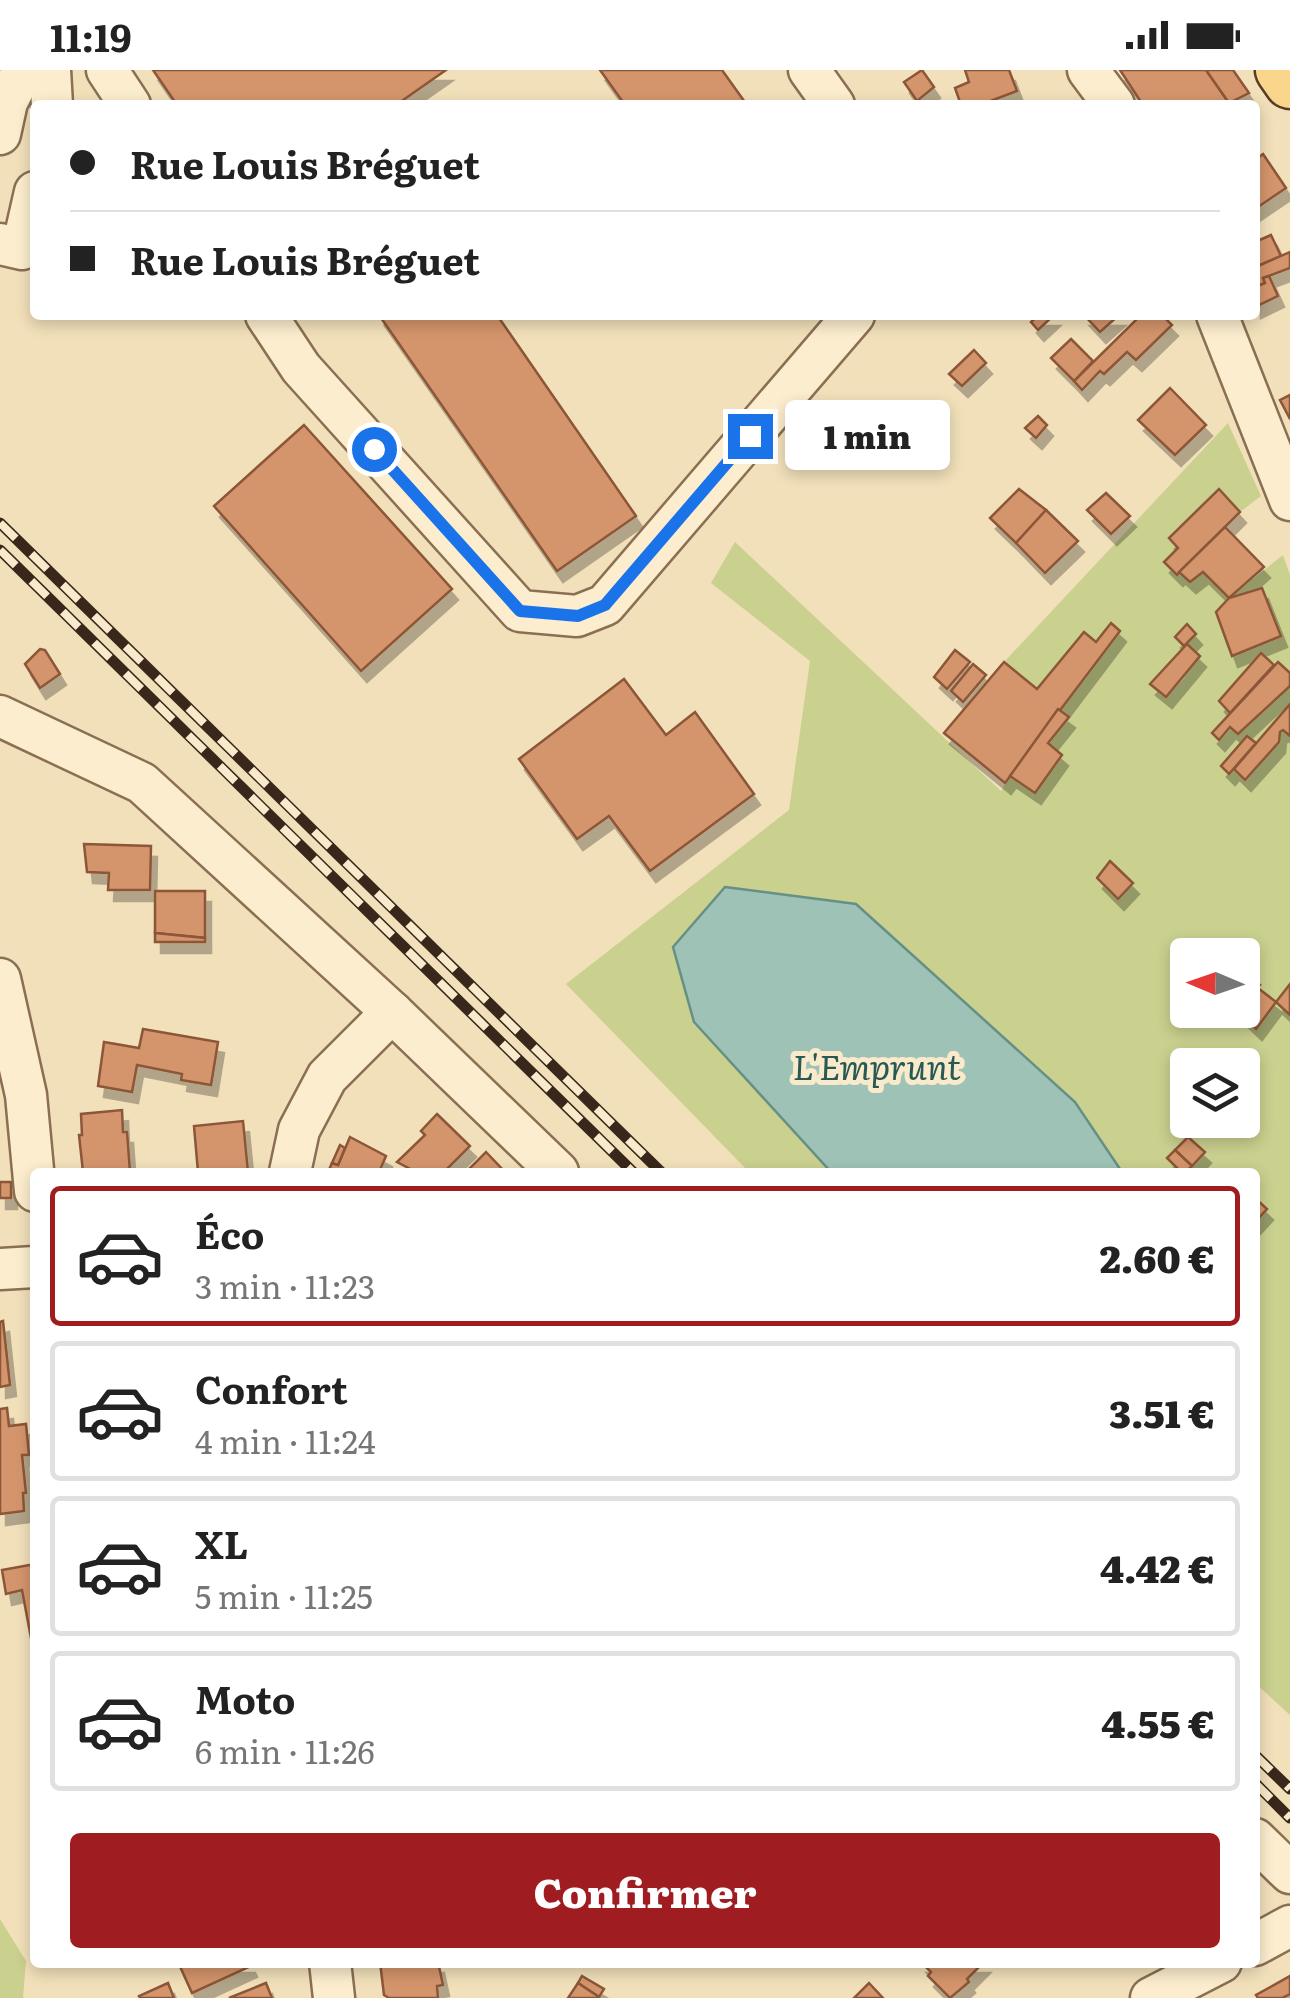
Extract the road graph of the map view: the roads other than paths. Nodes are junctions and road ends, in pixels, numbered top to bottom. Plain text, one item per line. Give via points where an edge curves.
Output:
1 (23, 70) edge
2 (50, 70) edge
3 (107, 70) edge
4 (809, 70) edge
5 (1088, 70) edge
6 (1281, 70) edge
7 (1290, 83) edge
8 (52, 100) edge
9 (127, 100) edge
10 (830, 100) edge
11 (1110, 100) edge
12 (0, 134) edge
13 (30, 214) edge
14 (0, 244) edge
15 (269, 320) edge
16 (850, 320) edge
17 (1219, 320) edge
18 (1290, 500) edge
19 (0, 718) edge
20 (0, 979) edge
21 (392, 1012) junction
22 (33, 1168) edge
23 (291, 1168) edge
24 (554, 1168) edge
25 (30, 1268) edge
26 (0, 1270) edge
27 (1260, 1845) edge
28 (1290, 1873) edge
29 (1290, 1926) edge
30 (1260, 1942) edge
31 (331, 1968) edge
32 (1209, 1968) edge
33 (334, 1998) edge
34 (1151, 1998) edge

1 - 12 street
2 - 8 street
3 - 9 street
4 - 10 street
5 - 11 street
6 - 7 main road
13 - 14 street via 22,249
15 - 16 street via 301,368 520,611 578,616 605,605
17 - 18 street
19 - 21 street via 142,784
20 - 22 street via 26,1096
21 - 23 street via 326,1077 299,1130
21 - 24 street
25 - 26 street
27 - 28 street
29 - 30 street
31 - 33 street
32 - 34 street

